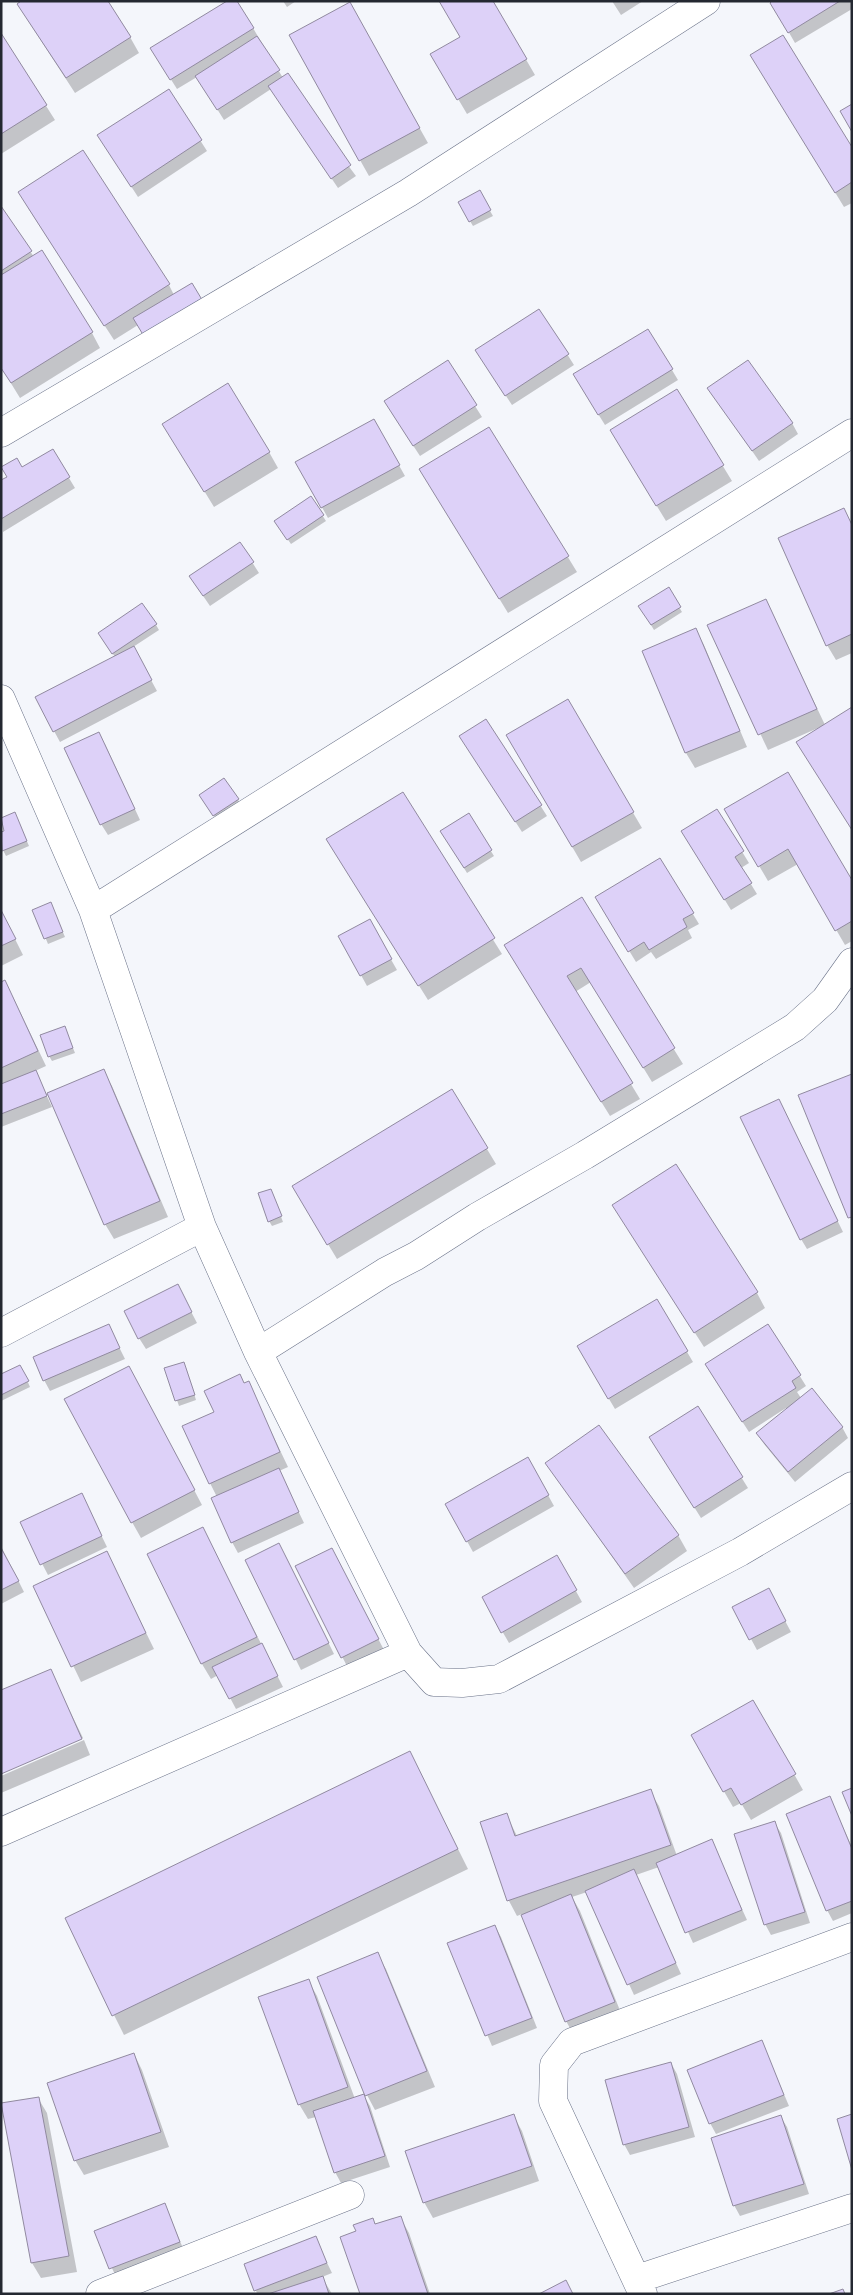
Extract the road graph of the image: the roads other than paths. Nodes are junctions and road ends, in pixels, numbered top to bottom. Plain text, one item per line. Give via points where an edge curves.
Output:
1 (706, 1) edge
2 (1, 433) edge
3 (852, 433) edge
4 (1, 699) edge
5 (93, 910) junction
6 (852, 962) edge
7 (202, 1227) junction
8 (1, 1333) edge
9 (258, 1352) junction
10 (852, 1486) edge
11 (408, 1653) junction
12 (1, 1832) edge
13 (852, 1937) edge
14 (350, 2195) dead end
15 (852, 2208) edge
16 (640, 2286) edge
17 (100, 2294) edge

1 - 2 street via 408,193
3 - 5 street
4 - 5 street
5 - 7 street
6 - 9 street via 825,1000 795,1027 385,1272
7 - 8 street
7 - 9 street
9 - 11 street
10 - 11 street via 740,1552 499,1679 434,1682
11 - 12 street
13 - 16 street via 572,2042 554,2065 553,2101
14 - 17 street
15 - 16 street

